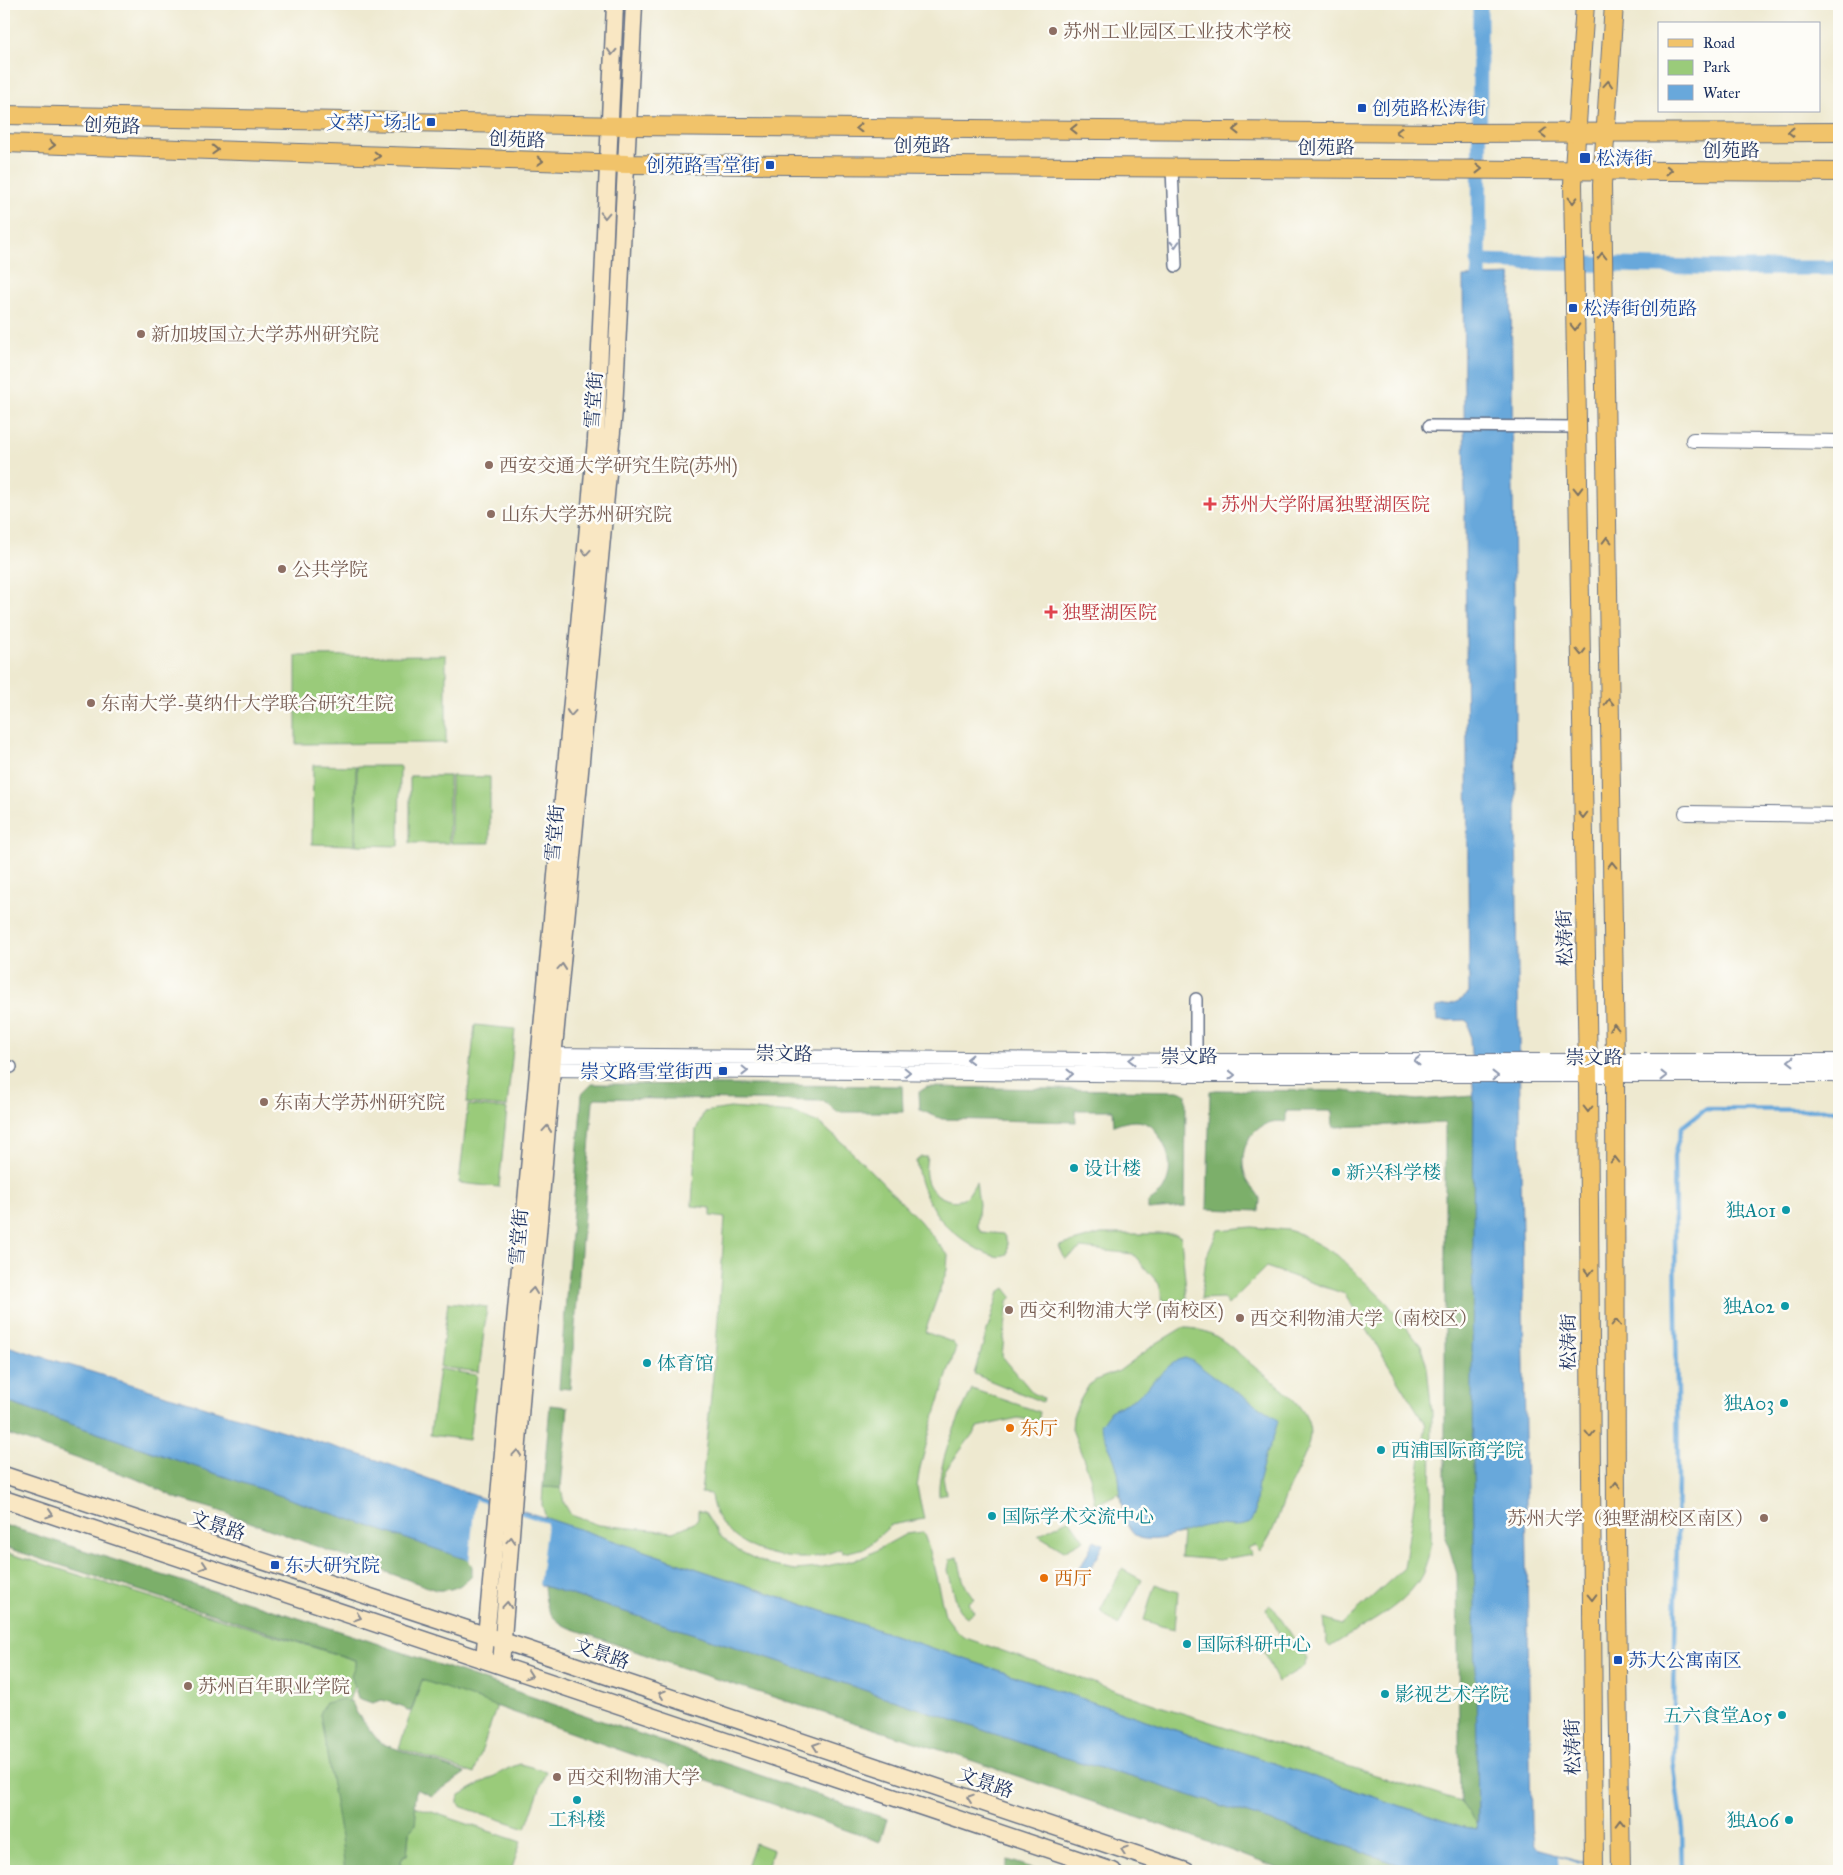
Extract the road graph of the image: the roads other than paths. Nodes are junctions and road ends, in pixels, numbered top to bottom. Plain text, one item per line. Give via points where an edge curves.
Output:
1 (614, 4) edge
2 (634, 4) edge
3 (1585, 4) edge
4 (1614, 4) edge
5 (4, 115) edge
6 (608, 126) junction
7 (628, 126) junction
8 (1577, 132) junction
9 (1605, 132) junction
10 (1839, 132) edge
11 (4, 143) edge
12 (606, 163) junction
13 (627, 164) junction
14 (1172, 168) junction
15 (1574, 169) junction
16 (1602, 170) junction
17 (1839, 172) edge
18 (1176, 266) dead end
19 (1429, 426) dead end
20 (1577, 427) junction
21 (1693, 440) dead end
22 (1839, 442) edge
23 (1686, 813) dead end
24 (1839, 815) edge
25 (1196, 1003) dead end
26 (1839, 1061) edge
27 (546, 1062) junction
28 (1196, 1068) junction
29 (1588, 1068) junction
30 (1615, 1068) junction
31 (1839, 1075) edge
32 (4, 1475) edge
33 (4, 1499) edge
34 (506, 1500) junction
35 (486, 1635) junction
36 (504, 1641) junction
37 (484, 1660) junction
38 (501, 1666) junction
39 (1113, 1871) edge
40 (1186, 1871) edge
41 (1594, 1871) edge
42 (1621, 1871) edge

1 -> 6 main road, 雪堂街
2 - 7 main road, 雪堂街
3 - 8 main road, 松涛街
9 -> 4 main road
5 - 6 main road, 创苑路
6 - 7 main road, 创苑路
6 - 12 main road, 雪堂街
8 -> 7 main road, 创苑路
7 - 13 main road, 雪堂街
8 - 9 main road, 创苑路
8 - 15 main road, 松涛街
10 -> 9 main road, 创苑路
9 - 16 main road
11 -> 12 main road, 创苑路
12 - 13 main road, 创苑路
12 -> 27 main road, 雪堂街 via 596,440
13 - 14 main road, 创苑路
27 -> 13 main road, 雪堂街 via 614,410
14 -> 15 main road, 创苑路
14 -> 18 street
15 - 16 main road, 创苑路
15 -> 20 main road, 松涛街
16 -> 17 main road, 创苑路
30 -> 16 main road
19 - 20 street
20 -> 29 main road, 松涛街
21 - 22 street
23 - 24 street
25 - 28 street
26 -> 30 street, 崇文路
27 - 28 street, 崇文路
27 - 34 main road, 雪堂街
29 -> 28 street, 崇文路 via 1525,1061
28 -> 29 street, 崇文路 via 1466,1076 1525,1076
29 - 30 street, 崇文路
29 -> 41 main road, 松涛街
30 -> 31 street, 崇文路
42 -> 30 main road
32 - 35 main road, 文景路
33 -> 37 main road
34 - 35 main road, 雪堂街 via 492,1574
36 -> 34 main road, 雪堂街 via 509,1579
35 - 36 main road, 文景路
35 - 37 main road, 雪堂街
36 - 38 main road, 雪堂街
40 -> 36 main road, 文景路
37 - 38 main road
38 -> 39 main road

